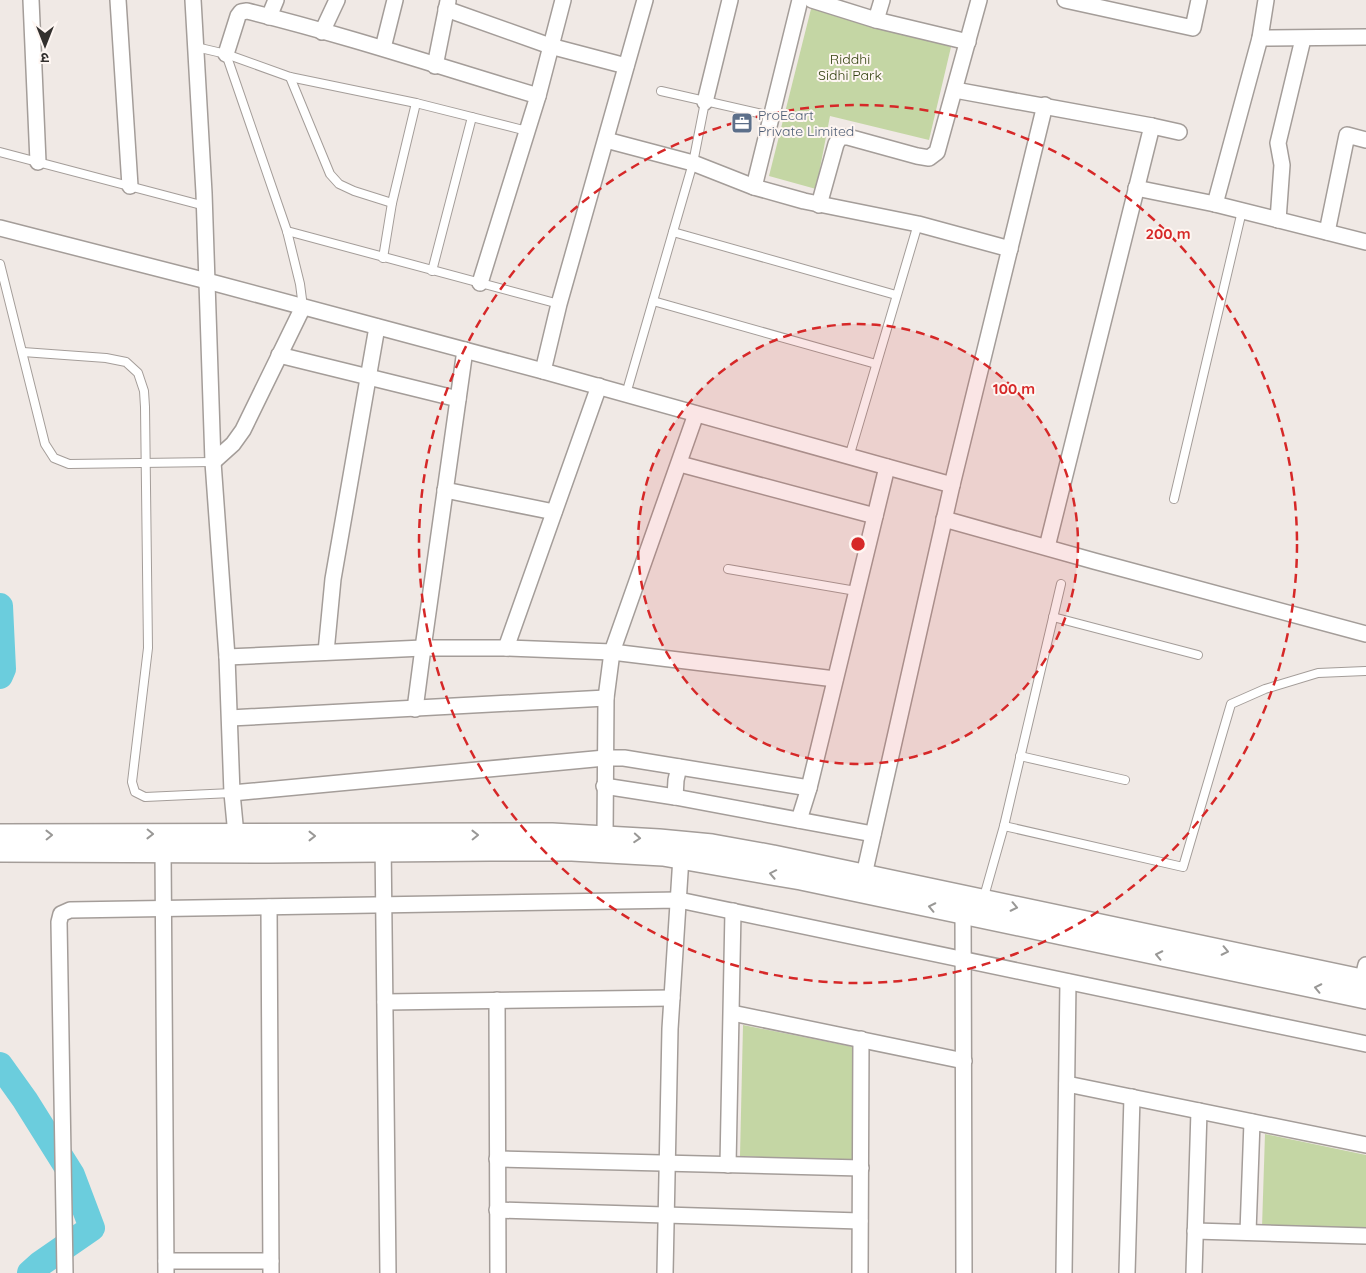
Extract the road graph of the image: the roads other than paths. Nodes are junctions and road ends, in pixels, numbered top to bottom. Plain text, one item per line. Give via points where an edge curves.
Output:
1 (31, 0) edge
2 (118, 0) edge
3 (193, 0) edge
4 (276, 0) edge
5 (337, 0) edge
6 (395, 0) edge
7 (563, 0) edge
8 (645, 0) edge
9 (730, 0) edge
10 (800, 0) edge
11 (812, 0) edge
12 (882, 0) edge
13 (980, 0) edge
14 (1065, 0) edge
15 (1199, 0) edge
16 (1266, 0) edge
17 (448, 4) edge
18 (269, 17) junction
19 (876, 20) junction
20 (322, 32) junction
21 (1366, 37) edge
22 (1260, 38) junction
23 (1303, 39) junction
24 (968, 42) junction
25 (550, 46) junction
26 (196, 47) junction
27 (383, 48) junction
28 (226, 54) junction
29 (435, 66) junction
30 (626, 66) junction
31 (290, 77) junction
32 (955, 90) junction
33 (661, 92) dead end
34 (538, 96) junction
35 (706, 102) junction
36 (416, 103) junction
37 (1045, 105) junction
38 (771, 116) junction
39 (472, 117) junction
40 (1152, 126) junction
41 (527, 131) junction
42 (1179, 132) dead end
43 (606, 140) junction
44 (1366, 140) edge
45 (0, 152) edge
46 (38, 162) junction
47 (693, 164) junction
48 (130, 186) junction
49 (754, 186) junction
50 (1136, 188) junction
51 (392, 203) junction
52 (1215, 204) junction
53 (819, 205) junction
54 (205, 206) junction
55 (1242, 211) junction
56 (1278, 220) junction
57 (918, 224) junction
58 (0, 228) edge
59 (287, 231) junction
60 (673, 232) junction
61 (1327, 232) junction
62 (1366, 242) edge
63 (1010, 249) junction
64 (383, 258) junction
65 (0, 264) edge
66 (432, 271) junction
67 (207, 281) junction
68 (480, 283) junction
69 (896, 295) junction
70 (653, 301) junction
71 (559, 304) junction
72 (303, 307) junction
73 (377, 327) junction
74 (465, 350) junction
75 (23, 352) junction
76 (279, 355) junction
77 (876, 364) junction
78 (543, 371) junction
79 (368, 378) junction
80 (598, 386) junction
81 (626, 394) junction
82 (458, 399) junction
83 (696, 414) junction
84 (849, 457) junction
85 (213, 462) junction
86 (147, 464) junction
87 (680, 464) junction
88 (887, 467) junction
89 (952, 485) junction
90 (445, 490) junction
91 (1174, 499) dead end
92 (554, 512) junction
93 (875, 516) junction
94 (944, 519) junction
95 (1047, 547) junction
96 (728, 569) dead end
97 (1061, 584) dead end
98 (856, 591) junction
99 (1053, 617) junction
100 (1366, 634) edge
101 (422, 648) junction
102 (506, 648) junction
103 (326, 652) junction
104 (612, 652) junction
105 (1198, 655) dead end
106 (227, 657) junction
107 (1365, 671) edge
108 (835, 679) junction
109 (606, 698) junction
110 (416, 709) junction
111 (230, 718) junction
112 (1020, 756) junction
113 (605, 758) junction
114 (679, 766) junction
115 (1125, 780) dead end
116 (604, 786) junction
117 (809, 788) junction
118 (232, 793) junction
119 (675, 797) junction
120 (799, 820) junction
121 (1004, 826) junction
122 (873, 834) junction
123 (0, 835) edge
124 (236, 835) junction
125 (605, 837) junction
126 (100, 842) junction
127 (383, 843) junction
128 (0, 851) edge
129 (163, 851) junction
130 (681, 858) junction
131 (864, 875) junction
132 (679, 900) junction
133 (383, 905) junction
134 (269, 907) junction
135 (972, 907) junction
136 (163, 908) junction
137 (733, 912) junction
138 (964, 960) junction
139 (1365, 981) edge
140 (1068, 982) junction
141 (672, 998) junction
142 (497, 1000) junction
143 (385, 1002) junction
144 (732, 1013) junction
145 (861, 1039) junction
146 (1366, 1044) edge
147 (964, 1060) junction
148 (1067, 1084) junction
149 (1132, 1097) junction
150 (1199, 1111) junction
151 (1252, 1122) junction
152 (1366, 1145) edge
153 (497, 1158) junction
154 (668, 1163) junction
155 (728, 1165) junction
156 (861, 1168) junction
157 (497, 1210) junction
158 (666, 1215) junction
159 (860, 1221) junction
160 (1195, 1230) junction
161 (1248, 1232) junction
162 (1366, 1236) edge
163 (166, 1267) edge
164 (271, 1267) edge
165 (65, 1273) edge
166 (388, 1273) edge
167 (498, 1273) edge
168 (665, 1273) edge
169 (860, 1273) edge
170 (964, 1273) edge
171 (1064, 1273) edge
172 (1127, 1273) edge
173 (1194, 1273) edge

1 - 46 street
2 - 48 street
3 - 26 street
4 - 18 street
5 - 20 street
6 - 27 street
7 - 25 street
8 - 30 street
9 - 35 street
10 - 38 street
11 - 19 street
12 - 19 street
13 - 24 street
14 - 15 street via 1193,28
16 - 22 street
17 - 25 street
17 - 29 street
18 - 20 street
18 - 28 street via 241,12
19 - 24 street
20 - 27 street
21 - 23 street
22 - 23 street
22 - 52 street
23 - 56 street via 1278,143 1282,165
24 - 32 street
25 - 30 street
25 - 34 street
26 - 28 lane
26 - 54 street
27 - 29 street
28 - 31 lane
28 - 59 lane
29 - 34 street
30 - 43 street
31 - 36 lane
31 - 51 lane via 330,174 339,184
32 - 37 street
32 - 53 street via 937,152 929,158 840,137
33 - 35 lane
34 - 41 street
35 - 38 lane
35 - 47 lane
36 - 39 lane
36 - 51 lane
37 - 40 street
37 - 63 street
38 - 49 street
39 - 41 lane
39 - 66 lane
40 - 42 street
40 - 50 street
41 - 68 street
43 - 47 street
43 - 71 street
44 - 61 street via 1347,136
45 - 46 lane
46 - 48 lane
47 - 49 street
47 - 60 lane
48 - 54 lane
49 - 53 street
50 - 52 street
50 - 95 street
51 - 64 lane
52 - 55 street
53 - 57 street
54 - 67 street
55 - 56 street
55 - 91 lane
56 - 61 street
57 - 63 street
57 - 69 lane
58 - 67 street
59 - 64 lane
59 - 72 lane
60 - 69 lane
60 - 70 lane
61 - 62 street
63 - 89 street
64 - 66 lane
65 - 75 lane
66 - 68 lane
67 - 72 street
67 - 85 street
68 - 71 lane
69 - 77 lane
70 - 77 lane
70 - 81 lane
71 - 78 street
72 - 73 street
72 - 76 street
73 - 74 street
73 - 79 street
74 - 78 street
74 - 82 street
75 - 86 lane via 45,444 54,458 69,464
75 - 86 lane via 126,362 138,373 144,391
76 - 79 street
76 - 85 street via 243,430
77 - 84 lane
78 - 80 street
79 - 82 street
79 - 103 street via 333,579
80 - 81 street
80 - 92 street
81 - 83 street
82 - 90 street
83 - 84 street
83 - 87 street
84 - 88 street
85 - 86 lane
85 - 106 street
86 - 118 lane via 148,648 132,782 135,792 145,797
87 - 93 street
87 - 104 street
88 - 89 street
88 - 93 street
89 - 94 street
90 - 92 street
90 - 101 street
92 - 102 street
93 - 98 street
94 - 95 street
94 - 122 street
95 - 100 street
96 - 98 lane
97 - 99 lane
98 - 108 street
99 - 105 lane
99 - 112 lane
101 - 102 street
101 - 103 street
101 - 110 street
102 - 104 street
103 - 106 street
104 - 108 street
104 - 109 street
106 - 111 street
107 - 121 lane via 1318,673 1265,689 1232,704 1183,868
108 - 117 street
109 - 110 street
109 - 113 street
110 - 111 street
111 - 118 street
112 - 115 lane
112 - 121 lane
113 - 114 street
113 - 116 street
113 - 118 street
114 - 117 street
114 - 119 street
116 - 119 street
116 - 125 street
117 - 120 street
118 - 124 street
119 - 120 street
120 - 122 street
121 - 135 lane
122 - 131 street
123 -> 126 street
126 -> 124 street
124 -> 127 street
127 -> 125 street via 552,834
125 -> 131 street via 712,845
126 - 128 street
126 - 129 street
127 - 129 street
127 - 130 street via 572,850
127 - 133 street
129 - 136 street
130 - 132 street
135 -> 130 street
131 - 135 street
132 - 133 street
132 - 137 street
132 - 141 street
133 - 134 street
133 - 143 street
134 - 136 street
134 - 164 street
135 - 138 street
135 - 139 street
136 - 163 street
136 - 165 street via 70,910 62,914 59,922
137 - 138 street
137 - 144 street
138 - 140 street
138 - 147 street
140 - 146 street
140 - 148 street
141 - 142 street
141 - 154 street
142 - 143 street
142 - 153 street
143 - 166 street
144 - 145 street
144 - 155 street
145 - 147 street
145 - 156 street
147 - 170 street
148 - 149 street
148 - 171 street
149 - 150 street
149 - 172 street
150 - 151 street
150 - 160 street
151 - 152 street
151 - 161 street
153 - 154 street
153 - 157 street
154 - 155 street
154 - 158 street
155 - 156 street
156 - 159 street
157 - 158 street
157 - 167 street
158 - 159 street
158 - 168 street
159 - 169 street
160 - 161 street
160 - 173 street
161 - 162 street
163 - 164 street

